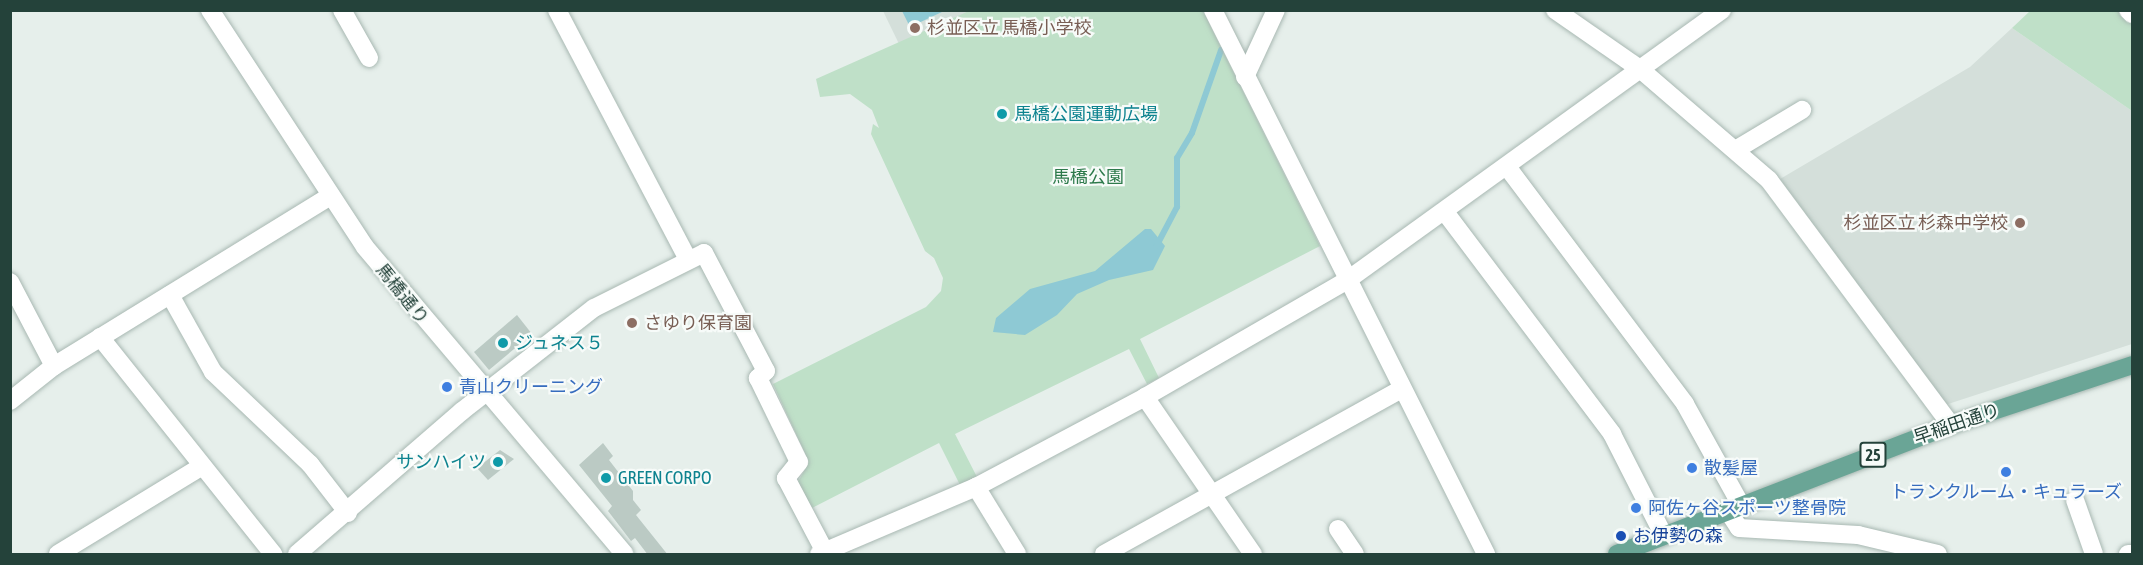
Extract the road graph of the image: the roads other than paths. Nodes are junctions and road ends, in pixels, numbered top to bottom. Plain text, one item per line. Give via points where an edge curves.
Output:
1 (210, 10) edge
2 (342, 10) edge
3 (556, 10) edge
4 (1213, 10) edge
5 (1276, 10) edge
6 (1555, 10) edge
7 (1722, 10) edge
8 (2128, 10) edge
9 (2133, 14) edge
10 (369, 58) dead end
11 (1640, 69) junction
12 (1245, 77) junction
13 (1802, 110) dead end
14 (1737, 149) junction
15 (1508, 168) junction
16 (329, 196) junction
17 (1445, 212) junction
18 (688, 260) junction
19 (1349, 279) junction
20 (10, 282) edge
21 (170, 295) junction
22 (100, 337) junction
23 (54, 366) junction
24 (2132, 367) edge
25 (1402, 389) junction
26 (487, 392) junction
27 (1145, 398) junction
28 (10, 400) edge
29 (1951, 425) junction
30 (202, 466) junction
31 (976, 487) junction
32 (1211, 496) junction
33 (2076, 500) dead end
34 (1734, 508) junction
35 (348, 513) junction
36 (1338, 529) dead end
37 (1664, 536) junction
38 (822, 553) edge
39 (1014, 553) edge
40 (58, 555) edge
41 (273, 555) edge
42 (297, 555) edge
43 (624, 555) edge
44 (1104, 555) edge
45 (1252, 555) edge
46 (1355, 555) edge
47 (1486, 555) edge
48 (1617, 555) edge
49 (1938, 555) edge
50 (2094, 555) edge

1 - 16 street, 馬橋通り
2 - 10 street
3 - 18 street
4 - 12 street
5 - 12 street
6 - 11 street
7 - 11 street
8 - 9 street
11 - 14 street
11 - 15 street
12 - 19 street
13 - 14 street
14 - 29 street via 1768,180
15 - 17 street
15 - 34 street via 1685,404
16 - 21 street
16 - 26 street, 馬橋通り via 398,290
17 - 19 street
17 - 37 street via 1612,434
18 - 26 street via 594,308
18 - 38 street via 704,253 766,371 758,378 799,462 786,478
19 - 25 street
19 - 27 street
20 - 23 street
21 - 22 street
21 - 35 street via 213,372 310,464
22 - 23 street
22 - 30 street
23 - 28 street
24 - 29 main road, 早稲田通り / 25
25 - 32 street
25 - 47 street
26 - 35 street
26 - 43 street, 馬橋通り
27 - 31 street
27 - 32 street
29 - 34 main road, 早稲田通り / 25
30 - 40 street
30 - 41 street
31 - 38 street
31 - 39 street
32 - 44 street
32 - 45 street
33 - 50 street
34 - 37 main road, 早稲田通り / 25
34 - 49 street via 1740,528 1858,535
35 - 42 street
36 - 46 street
37 - 48 main road, 早稲田通り / 25

